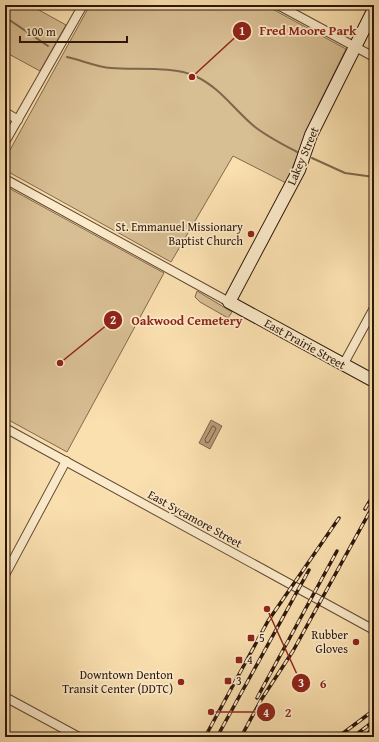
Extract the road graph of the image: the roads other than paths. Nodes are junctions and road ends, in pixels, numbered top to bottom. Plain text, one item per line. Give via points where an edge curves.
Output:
1 (83, 5) edge
2 (278, 5) edge
3 (374, 9) edge
4 (355, 47) junction
5 (374, 57) edge
6 (5, 112) edge
7 (18, 120) junction
8 (5, 142) edge
9 (5, 179) edge
10 (229, 302) junction
11 (374, 308) edge
12 (343, 365) junction
13 (374, 381) edge
14 (5, 428) edge
15 (66, 461) junction
16 (5, 575) edge
17 (374, 630) edge
18 (5, 697) edge
19 (79, 737) edge

1 - 7 street
2 - 4 street
3 - 4 street, Lakey Street
4 - 5 street
4 - 10 street, Lakey Street via 311,135 299,170
6 - 7 street
7 - 8 street
9 - 10 street, East Prairie Street
10 - 12 street, East Prairie Street
11 - 12 street
12 - 13 street, East Prairie Street
14 - 15 street, East Sycamore Street
15 - 16 street
15 - 17 street, East Sycamore Street
18 - 19 street

